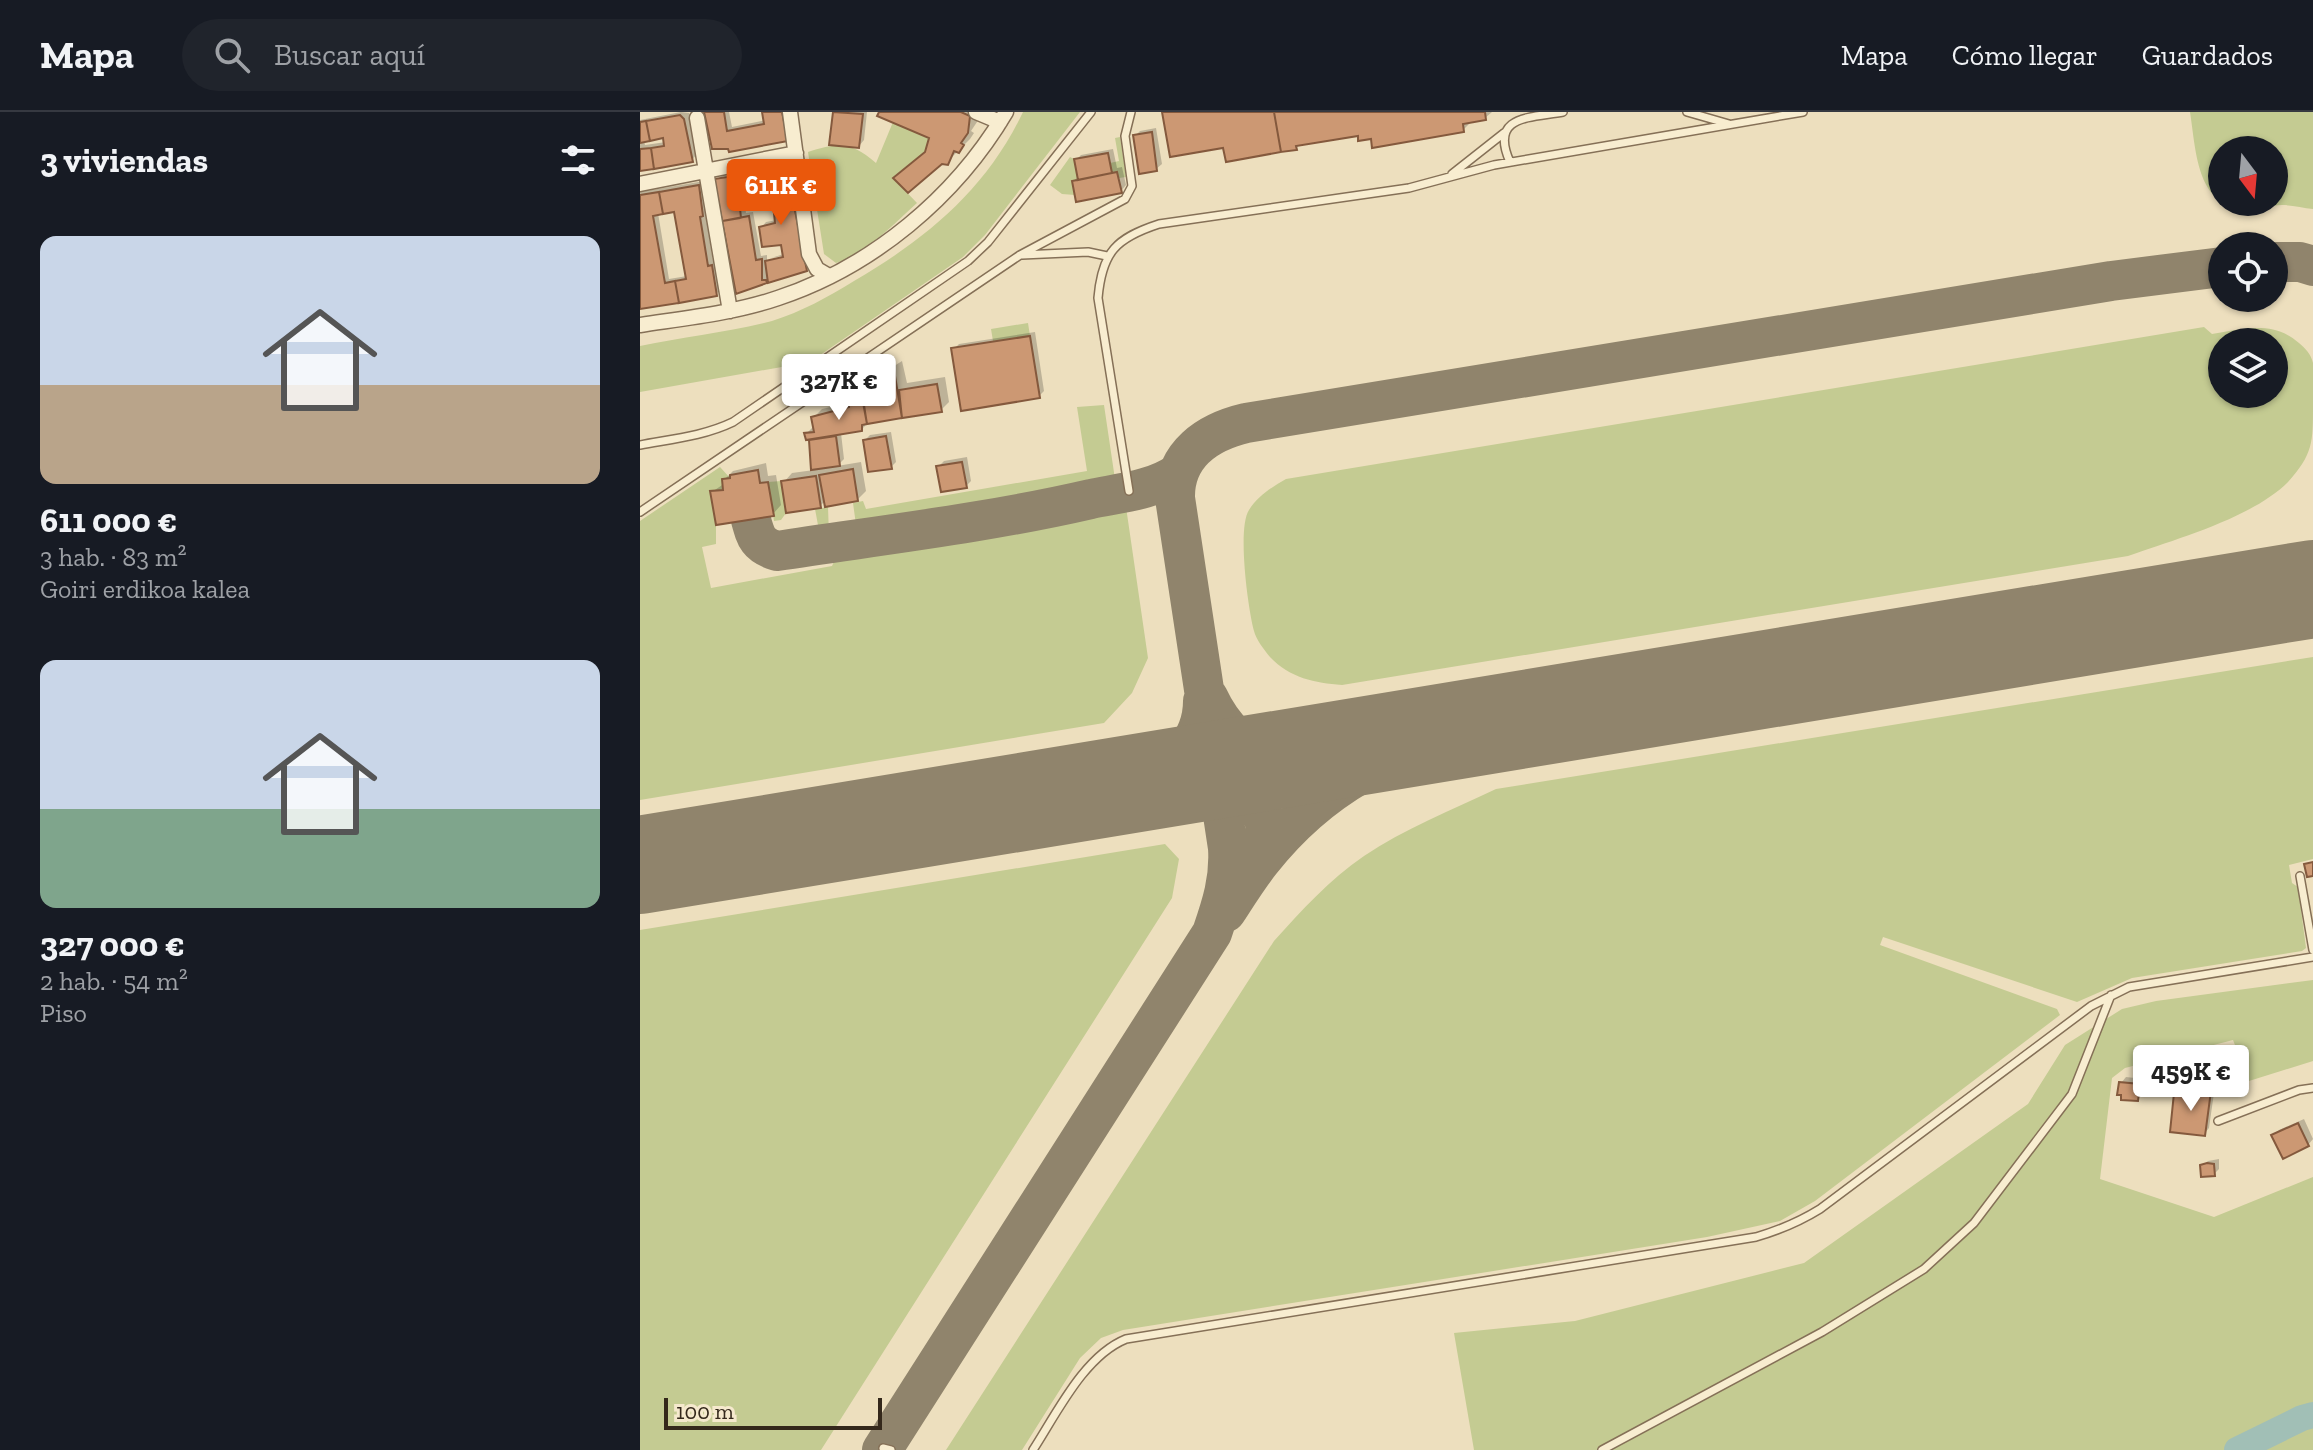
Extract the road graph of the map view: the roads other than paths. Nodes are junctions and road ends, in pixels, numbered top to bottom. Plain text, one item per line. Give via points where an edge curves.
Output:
1 (790, 112) edge
2 (976, 112) edge
3 (1091, 112) edge
4 (1131, 112) edge
5 (1563, 112) edge
6 (1687, 112) edge
7 (1803, 112) edge
8 (1003, 117) edge
9 (697, 118) dead end
10 (1732, 124) junction
11 (1504, 133) junction
12 (791, 159) junction
13 (1510, 162) junction
14 (706, 172) junction
15 (1449, 177) junction
16 (640, 184) edge
17 (1020, 255) junction
18 (1107, 256) junction
19 (829, 276) junction
20 (730, 311) junction
21 (640, 325) edge
22 (640, 445) edge
23 (1129, 491) dead end
24 (640, 512) edge
25 (2300, 876) dead end
26 (2313, 950) edge
27 (2313, 957) edge
28 (2112, 994) junction
29 (2313, 1088) edge
30 (2218, 1121) dead end
31 (1033, 1450) edge
32 (1602, 1450) edge

1 - 12 street
2 - 8 street
3 - 22 lane via 968,261 733,422
4 - 17 lane via 1125,136 1132,186 1125,199
5 - 11 lane via 1523,119
6 - 10 lane
7 - 10 lane
8 - 19 street via 961,174 924,211 887,242
9 - 14 street
10 - 13 lane
11 - 13 lane
11 - 15 lane
12 - 14 street
12 - 19 street via 809,254 817,269
13 - 15 lane
14 - 16 street
14 - 20 street
15 - 18 lane via 1409,188 1159,224 1137,231
17 - 18 lane
17 - 24 lane
18 - 23 lane via 1098,298
19 - 20 street via 779,298
20 - 21 street
25 - 26 lane
27 - 28 lane
28 - 31 lane via 1796,1224 1756,1237 1126,1339 1087,1368
28 - 32 lane via 2072,1094 1974,1223 1924,1269 1822,1332
29 - 30 lane

